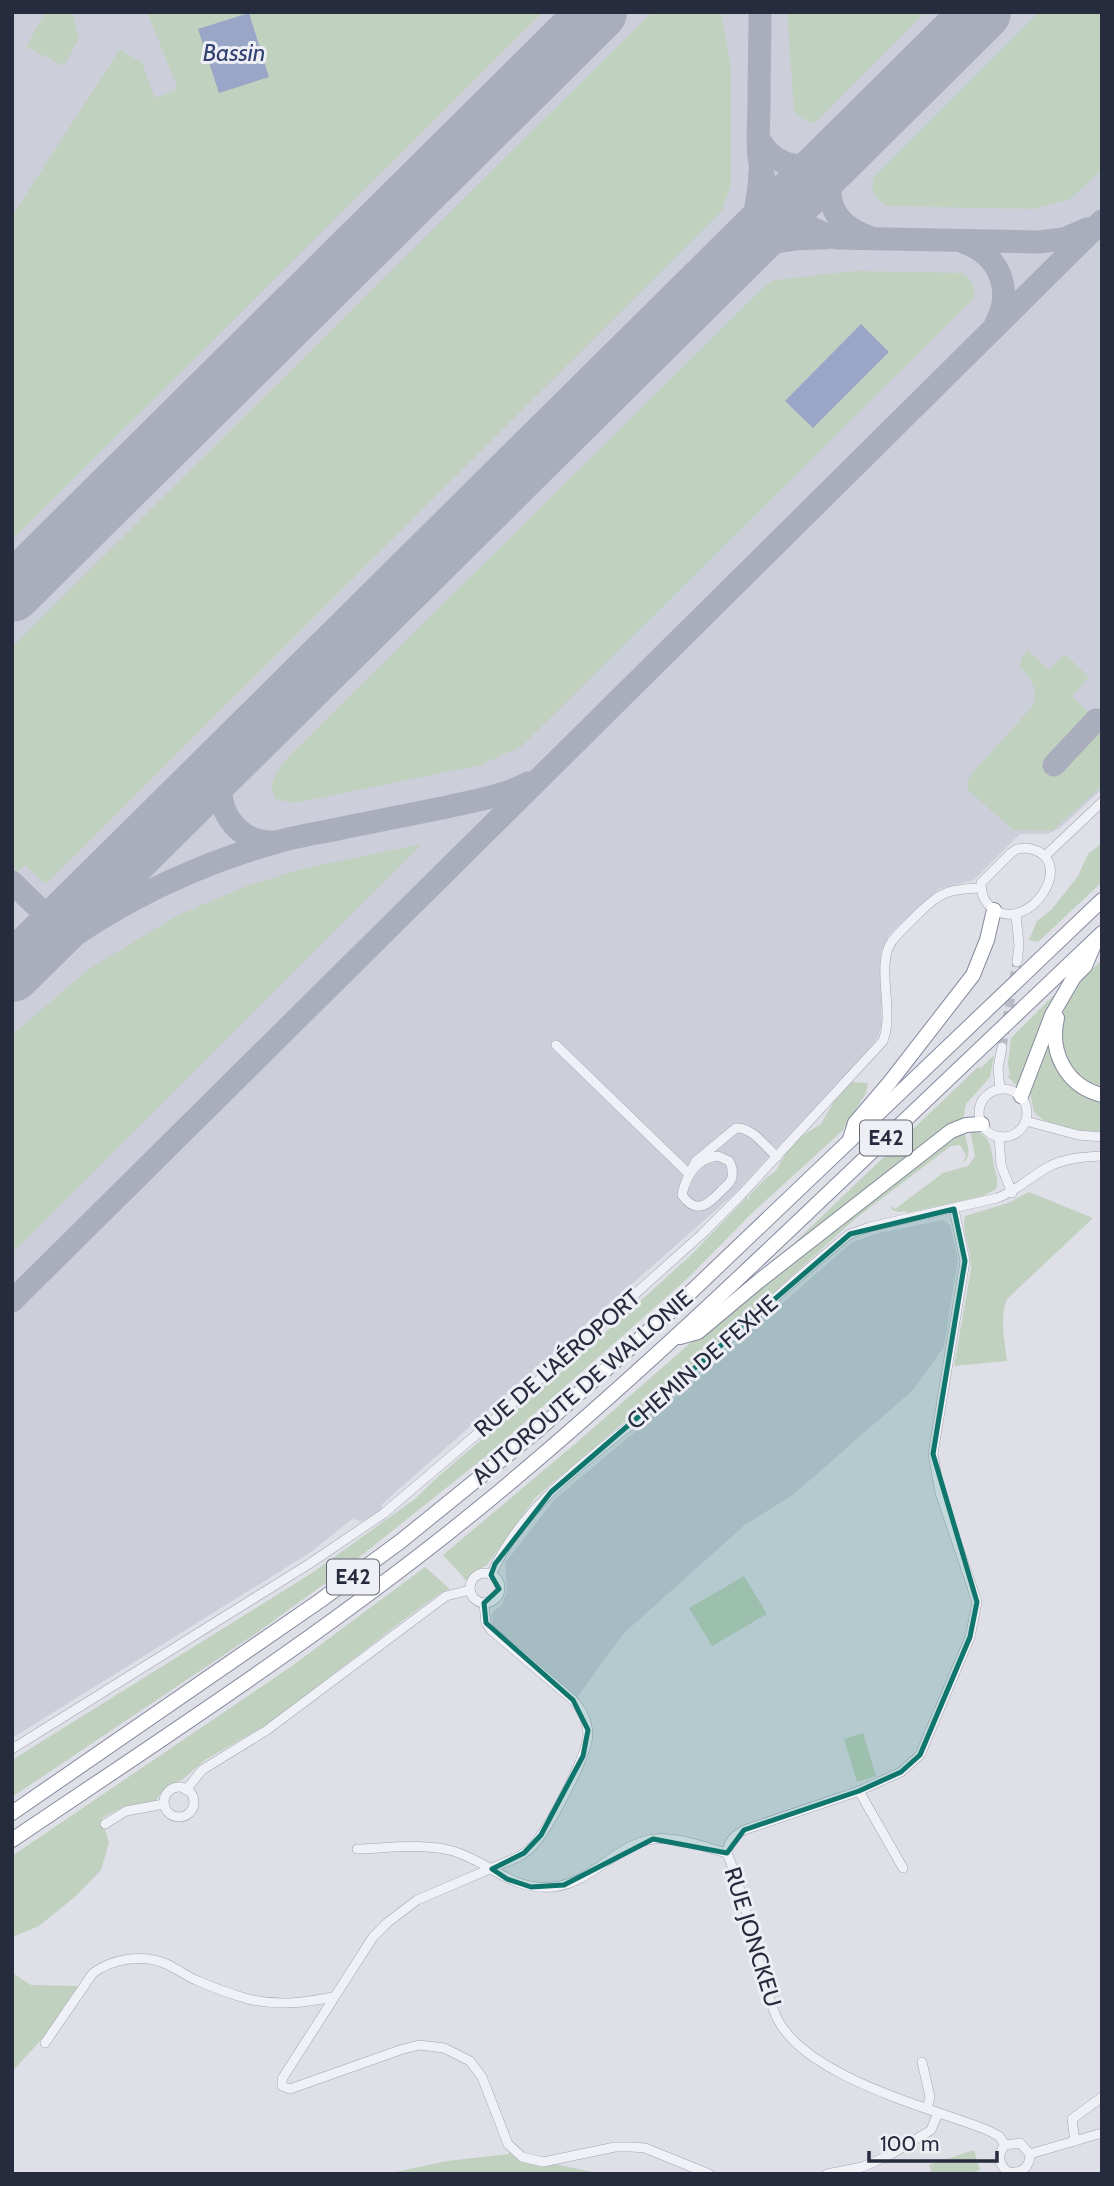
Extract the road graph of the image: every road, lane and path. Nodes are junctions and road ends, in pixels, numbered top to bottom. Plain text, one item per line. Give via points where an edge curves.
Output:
1 (1102, 802) edge
2 (1045, 856) junction
3 (981, 888) junction
4 (1102, 900) edge
5 (994, 910) junction
6 (1016, 915) junction
7 (1099, 936) edge
8 (1017, 962) tunnel mouth
9 (1057, 1007) junction
10 (555, 1045) dead end
11 (1002, 1047) tunnel mouth
12 (1000, 1089) junction
13 (1102, 1095) edge
14 (1021, 1096) junction
15 (1026, 1121) junction
16 (982, 1124) junction
17 (999, 1136) junction
18 (1102, 1137) edge
19 (850, 1141) junction
20 (1102, 1156) edge
21 (777, 1157) junction
22 (689, 1174) junction
23 (1012, 1193) junction
24 (954, 1209) junction
25 (676, 1338) junction
26 (491, 1575) junction
27 (470, 1590) junction
28 (484, 1603) junction
29 (12, 1749) edge
30 (186, 1790) junction
31 (859, 1791) junction
32 (164, 1804) junction
33 (12, 1813) edge
34 (104, 1824) dead end
35 (12, 1840) edge
36 (357, 1849) dead end
37 (727, 1853) junction
38 (903, 1868) dead end
39 (492, 1869) junction
40 (333, 1997) junction
41 (45, 2043) dead end
42 (922, 2062) dead end
43 (1102, 2097) edge
44 (927, 2108) junction
45 (939, 2113) junction
46 (1102, 2133) edge
47 (1075, 2141) junction
48 (1005, 2144) junction
49 (1030, 2154) junction
50 (1004, 2172) edge
51 (709, 2174) edge
52 (827, 2174) edge

1 - 2 street
2 - 3 street via 1032,848 1017,849 983,879
2 - 6 street via 1051,869 1050,883
3 - 5 street
3 - 21 street, RUE DE L'AÉROPORT via 960,888 937,896 891,942 886,968 889,1018 883,1041
4 - 19 highway, AUTOROUTE DE WALLONIE / E42
5 - 6 street
5 - 19 highway via 973,975 855,1123
6 - 8 street
7 - 9 highway
7 - 25 highway, AUTOROUTE DE WALLONIE / E42
9 - 13 highway via 1054,1041 1062,1066 1074,1081
9 - 14 highway
10 - 22 street
11 - 12 street
12 - 14 street
12 - 16 street via 982,1102
14 - 15 street via 1027,1108
15 - 17 street via 1015,1134
15 - 18 street
16 - 17 street
16 - 25 highway via 951,1131 698,1332
17 - 23 street via 1001,1165
19 - 33 highway, AUTOROUTE DE WALLONIE / E42 via 559,1412 401,1541 258,1646
20 - 23 street, CHEMIN DE FEXHE via 1066,1160
21 - 22 street via 751,1132 736,1128 696,1161
21 - 29 street, RUE DE L'AÉROPORT via 675,1258 383,1514
22 - 22 street via 704,1160 718,1156 729,1161 733,1175 712,1200 695,1207 682,1195
23 - 24 street, CHEMIN DE FEXHE
24 - 26 street, CHEMIN DE FEXHE via 850,1234 542,1499
24 - 31 street via 965,1261 933,1454 940,1493 977,1602 970,1637 920,1755 901,1772
25 - 35 highway, AUTOROUTE DE WALLONIE / E42 via 550,1450 412,1562 271,1665
26 - 27 street, CHEMIN DE FEXHE via 476,1577
26 - 28 street, CHEMIN DE FEXHE via 498,1583 498,1594
27 - 28 street
27 - 30 street, CHEMIN DE FEXHE via 446,1596 267,1730 202,1770
28 - 39 street via 491,1630 573,1700 588,1730 583,1756 536,1843
30 - 32 street, CHEMIN DE FEXHE via 171,1790
30 - 32 street, CHEMIN DE FEXHE via 193,1805 187,1815 175,1817
31 - 37 street via 744,1830 728,1844
31 - 38 street
32 - 34 street, CHEMIN DE FEXHE via 126,1811
36 - 39 street via 436,1848
37 - 39 street via 653,1839 578,1881 548,1887 518,1883
37 - 44 street, RUE JONCKEU via 775,2014 794,2042 835,2072
39 - 40 street via 417,1900 387,1923 364,1947
40 - 41 street via 299,2004 271,2003 220,1990 158,1961 130,1959 93,1973
40 - 51 street via 282,2086 290,2089 419,2045 444,2048 470,2061 482,2077 508,2144 523,2157 543,2162 615,2147 645,2148
42 - 44 street via 930,2097
43 - 47 street via 1072,2119
44 - 45 street, RUE JONCKEU
45 - 48 street, RUE JONCKEU via 993,2133
45 - 52 street via 931,2130 888,2156
46 - 47 street
47 - 49 street
48 - 49 street, RUE JONCKEU via 1020,2143
48 - 50 street via 999,2158
49 - 50 street via 1021,2171

